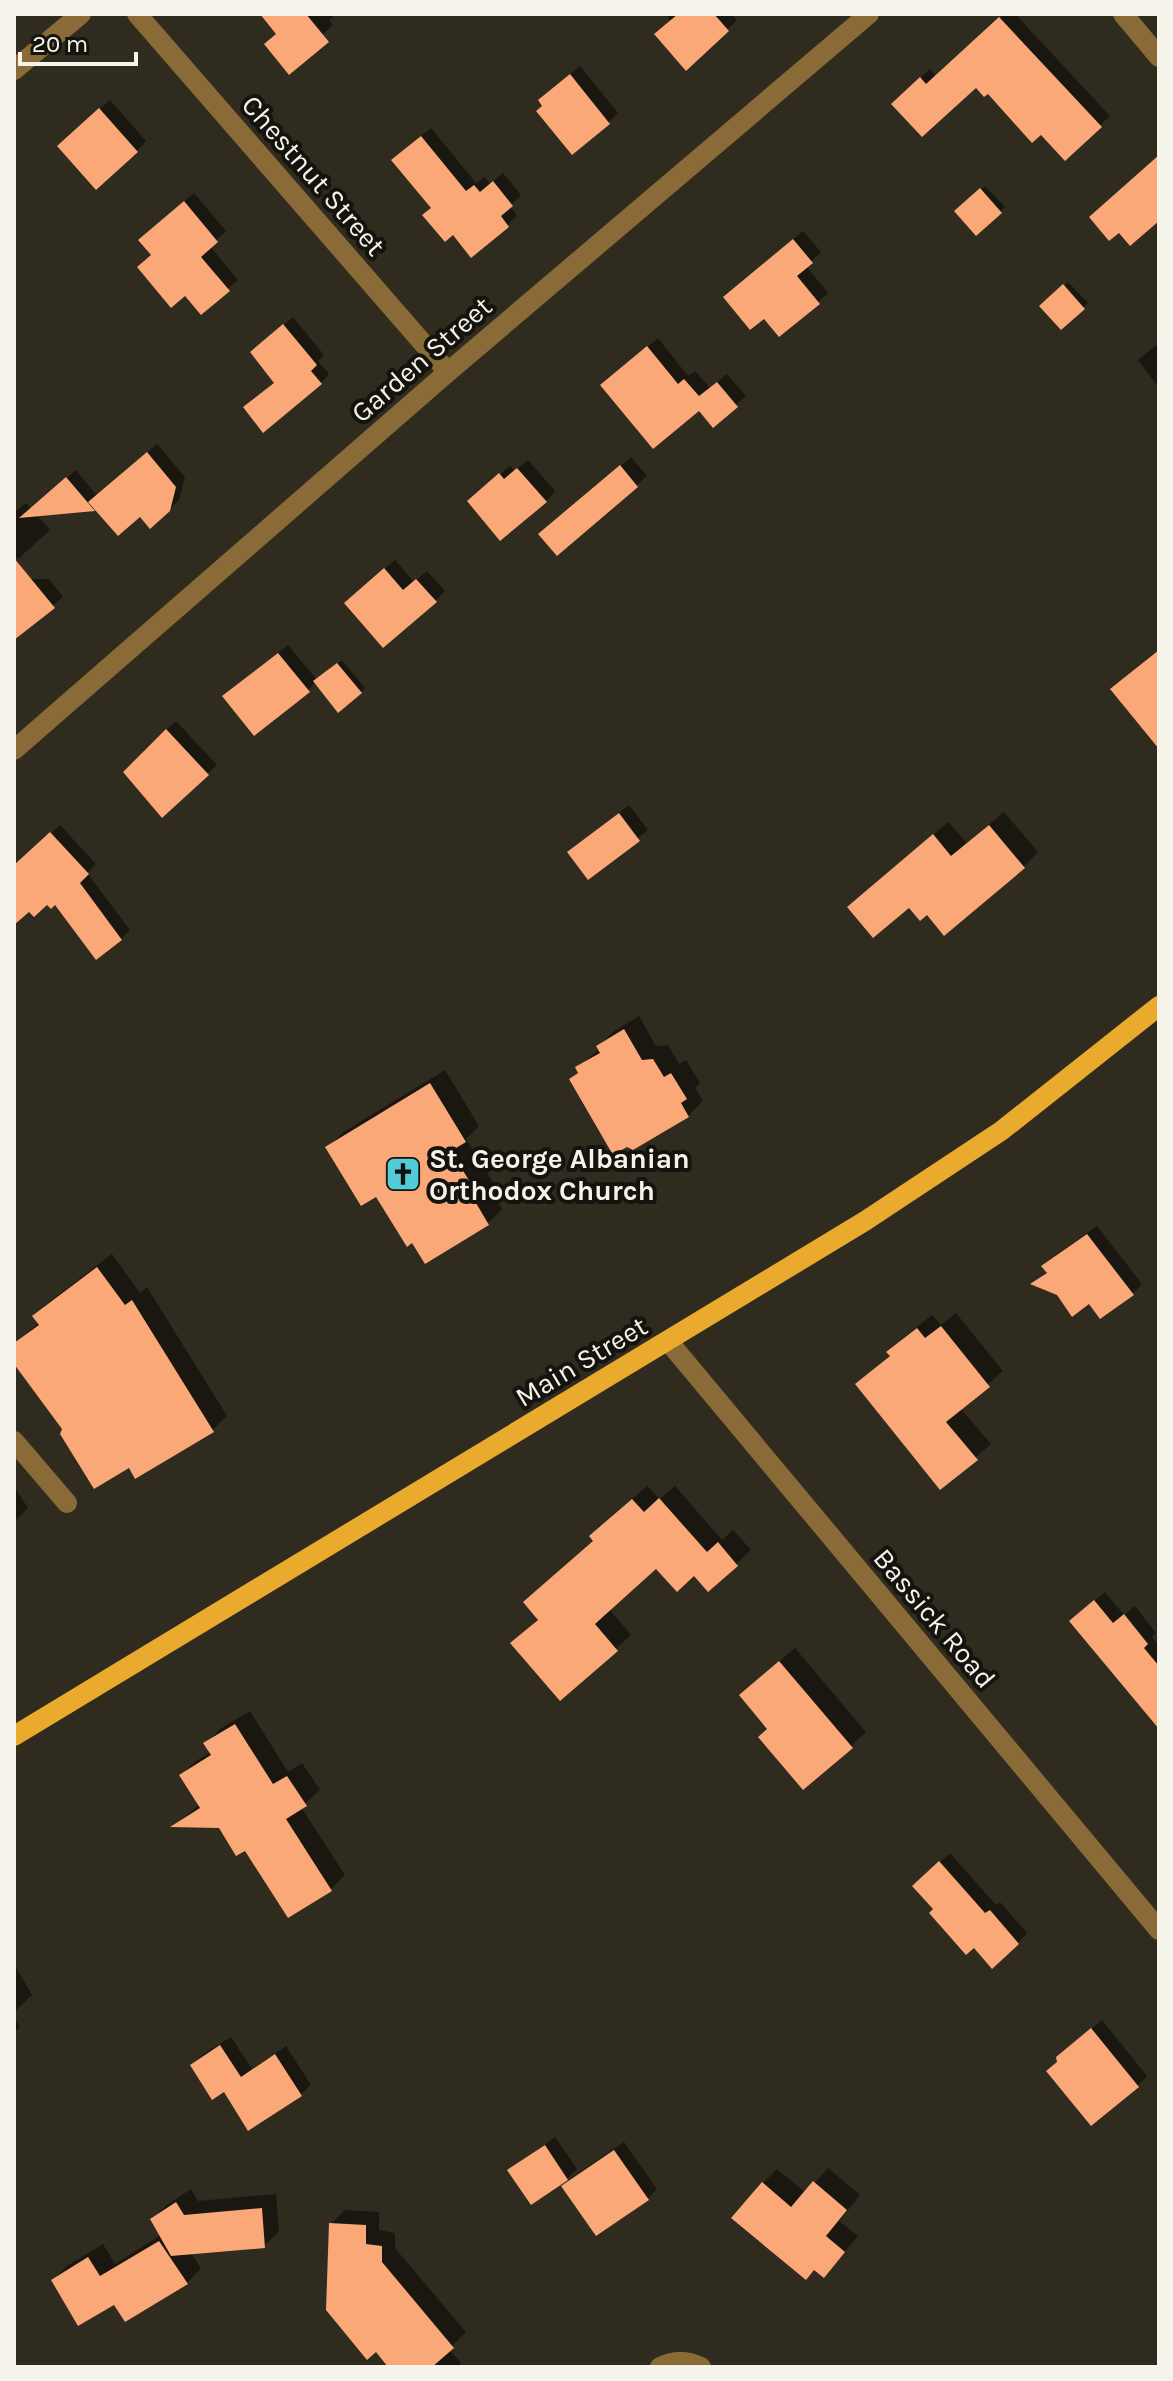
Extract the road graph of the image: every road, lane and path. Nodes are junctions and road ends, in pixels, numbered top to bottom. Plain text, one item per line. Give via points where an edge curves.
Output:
1 (81, 14) edge
2 (137, 14) edge
3 (869, 14) edge
4 (1123, 14) edge
5 (1159, 57) edge
6 (14, 70) edge
7 (448, 372) junction
8 (14, 750) edge
9 (1159, 1006) edge
10 (668, 1341) junction
11 (14, 1441) edge
12 (67, 1503) dead end
13 (14, 1736) edge
14 (1159, 1930) edge
15 (660, 2367) edge
16 (701, 2367) edge

1 - 6 street
2 - 7 street, Chestnut Street
3 - 7 street, Garden Street
4 - 5 street
7 - 8 street, Garden Street
9 - 10 main road, Main Street via 1001,1131
10 - 13 main road, Main Street
10 - 14 street, Bassick Road
11 - 12 street
15 - 16 street via 671,2362

